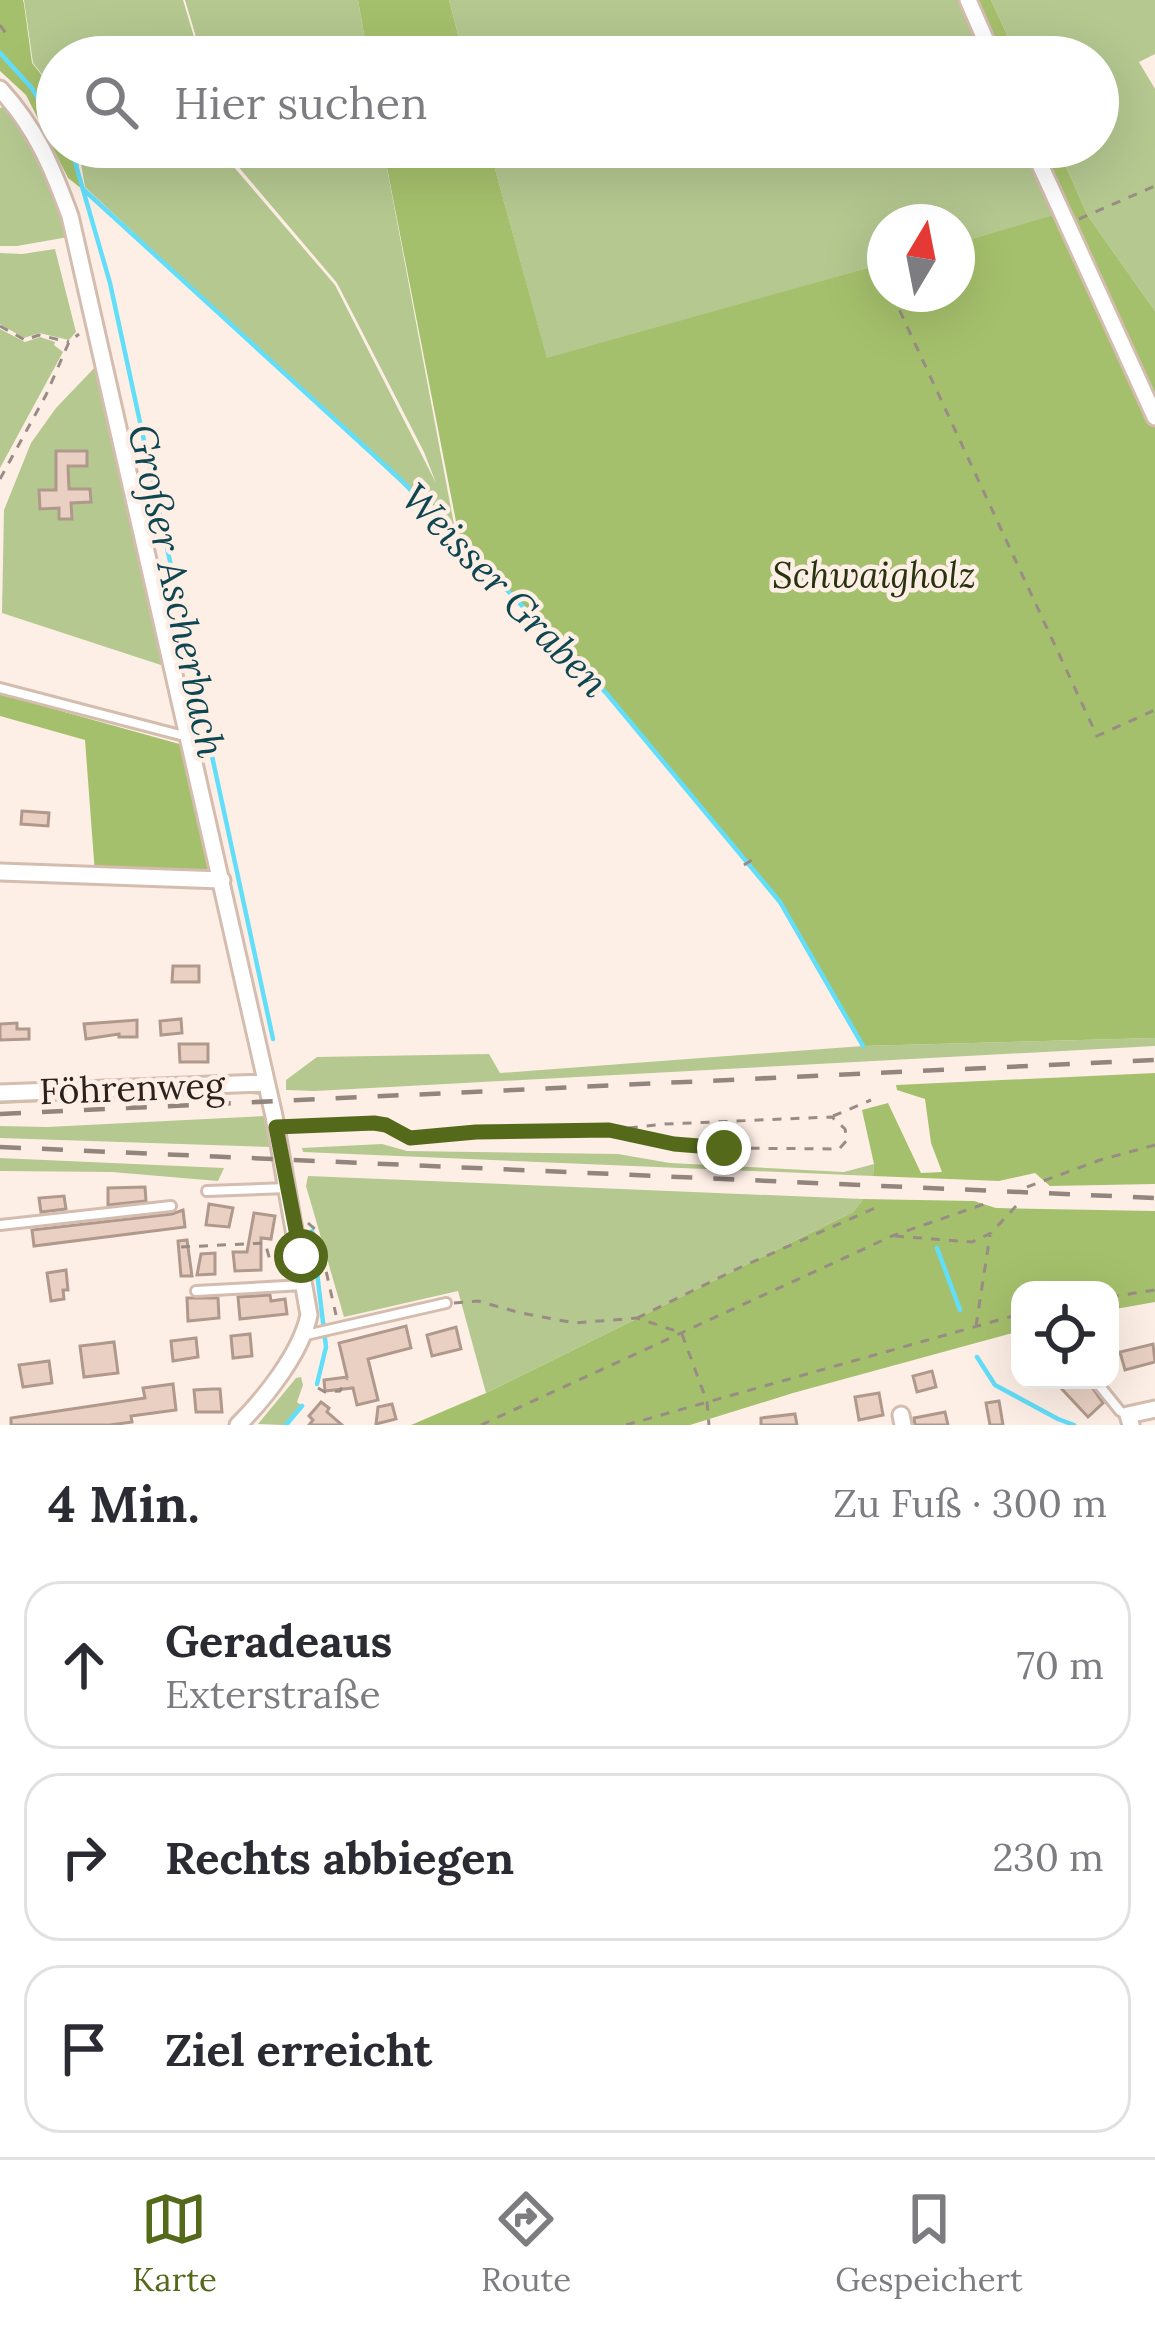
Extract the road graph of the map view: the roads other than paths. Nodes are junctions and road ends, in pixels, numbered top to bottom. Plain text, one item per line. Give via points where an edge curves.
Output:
1 (968, 0) edge
2 (984, 36) edge
3 (0, 89) edge
4 (36, 139) edge
5 (53, 168) edge
6 (1041, 168) edge
7 (1155, 417) edge
8 (0, 688) edge
9 (189, 738) junction
10 (0, 872) edge
11 (221, 880) junction
12 (265, 1082) junction
13 (0, 1093) edge
14 (287, 1182) junction
15 (207, 1191) dead end
16 (171, 1206) dead end
17 (0, 1225) edge
18 (305, 1285) junction
19 (196, 1291) dead end
20 (446, 1303) road end
21 (304, 1336) junction
22 (1102, 1389) edge
23 (1155, 1408) edge
24 (1129, 1420) edge
25 (238, 1425) edge

1 - 2 street
3 - 4 street
5 - 9 street
6 - 7 street
8 - 9 lane
9 - 11 street
10 - 11 street
11 - 12 street
12 - 13 street, Föhrenweg
12 - 14 street
14 - 15 lane
14 - 18 street
16 - 17 lane
18 - 19 lane
18 - 21 street
20 - 21 lane
21 - 25 street
22 - 24 lane
23 - 24 street

